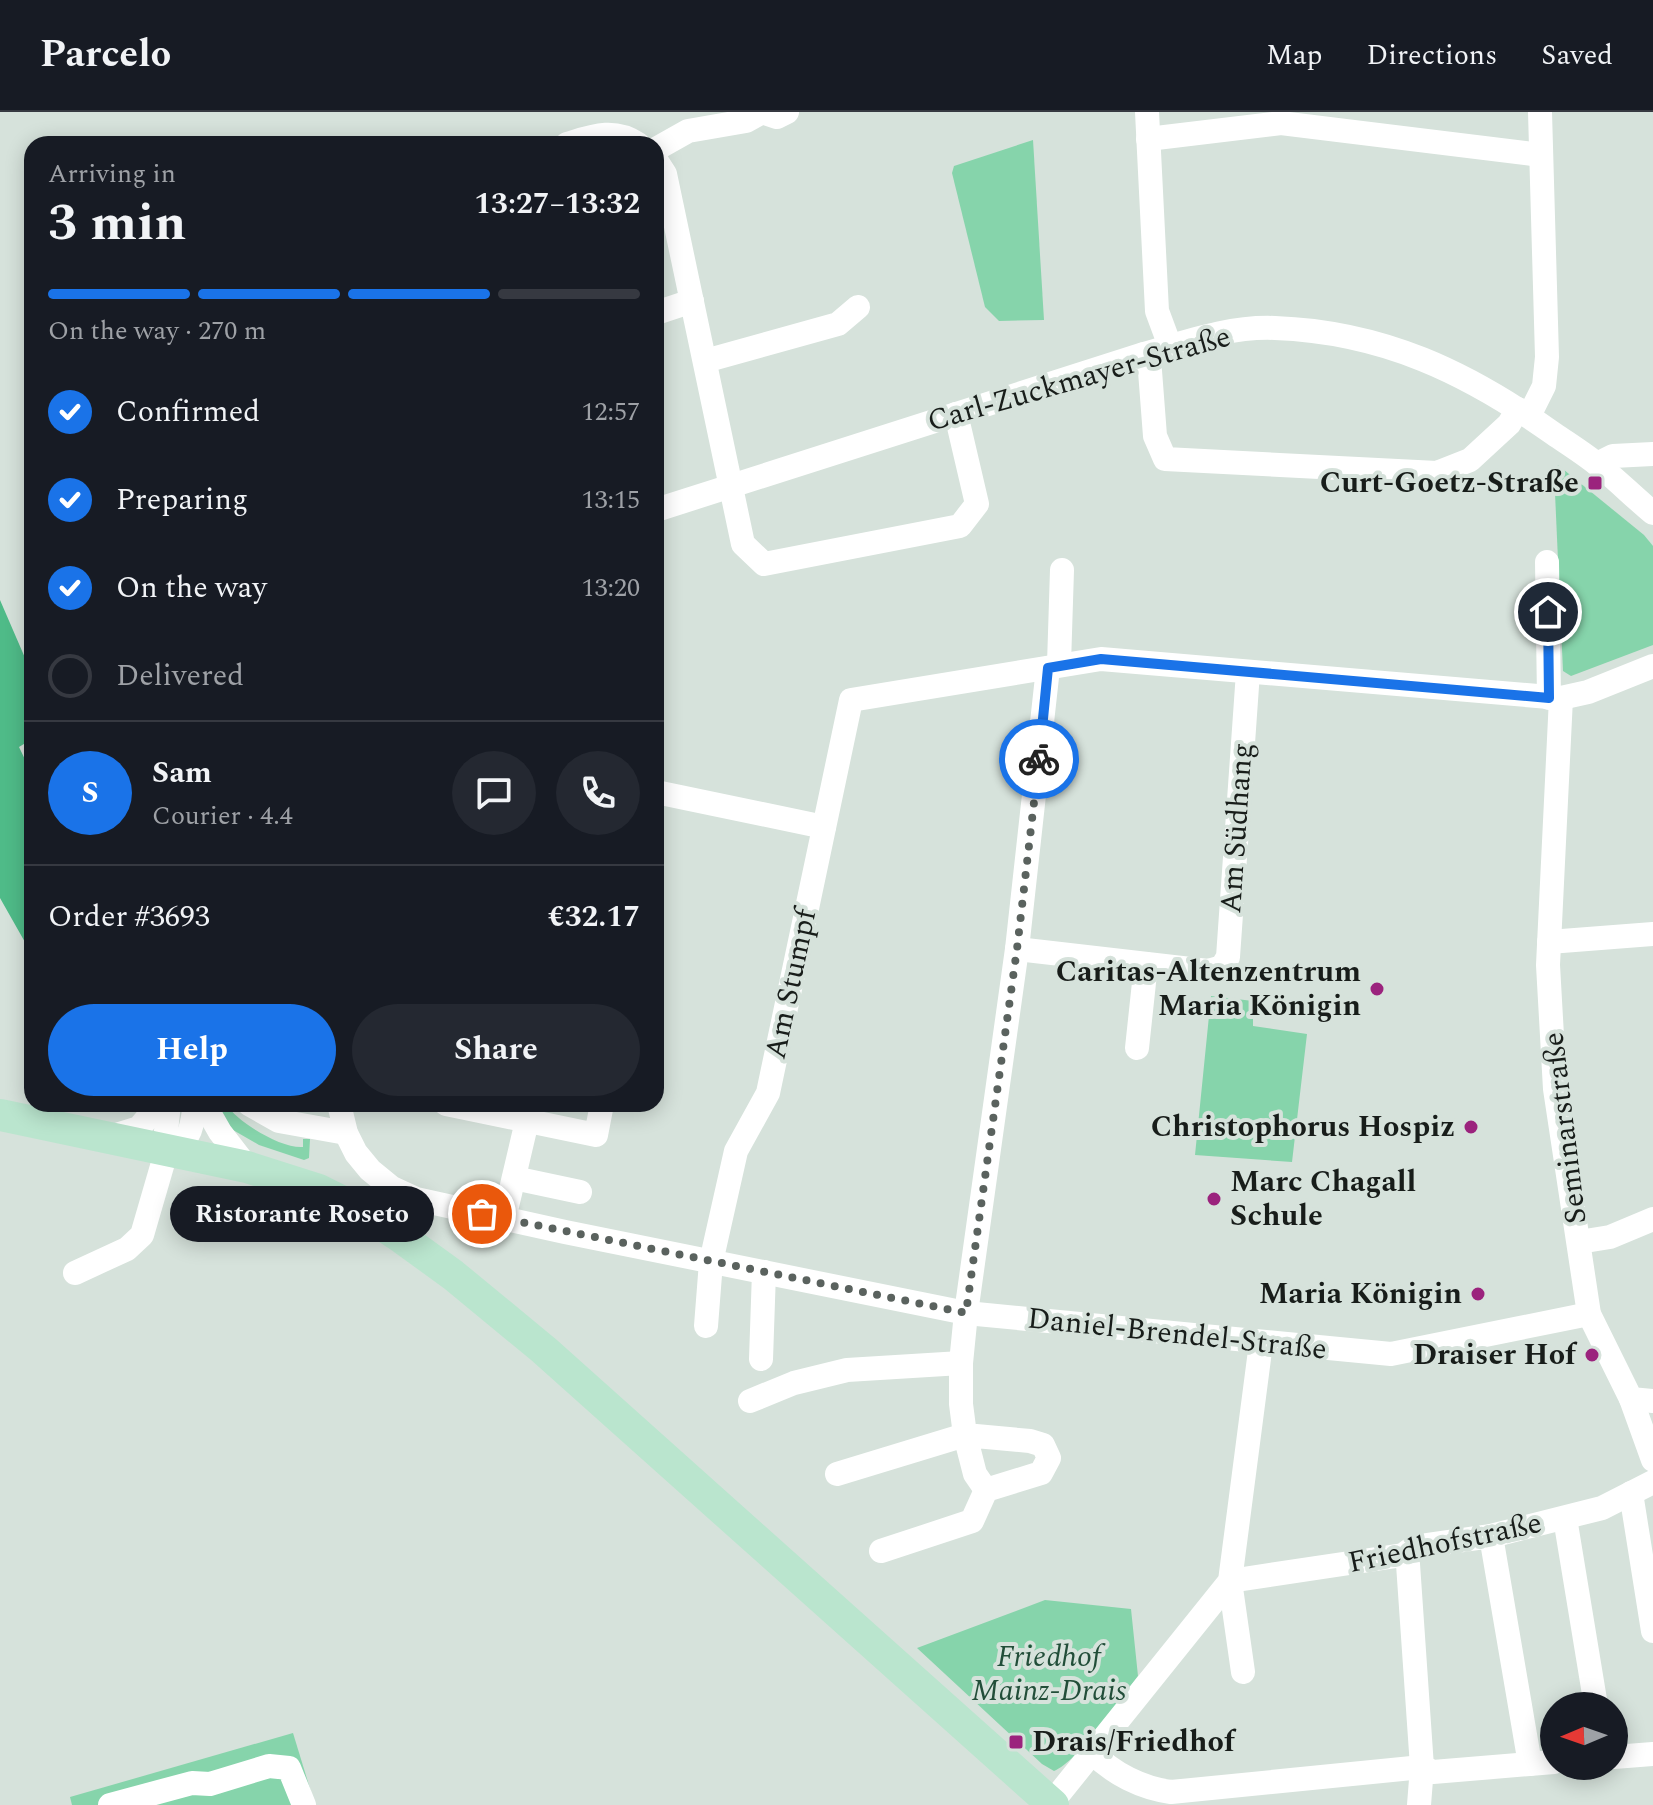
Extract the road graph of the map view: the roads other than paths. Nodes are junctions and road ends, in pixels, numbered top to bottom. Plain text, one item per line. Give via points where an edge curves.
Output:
1 (762, 112) edge
2 (787, 112) edge
3 (1147, 112) edge
4 (1540, 112) edge
5 (630, 130) edge
6 (592, 136) edge
7 (1148, 139) junction
8 (664, 144) edge
9 (1541, 155) junction
10 (664, 172) edge
11 (692, 301) junction
12 (858, 307) dead end
13 (664, 310) edge
14 (1170, 346) junction
15 (1144, 354) junction
16 (705, 361) junction
17 (1524, 412) junction
18 (956, 414) junction
19 (1653, 454) edge
20 (1597, 464) junction
21 (732, 485) junction
22 (664, 507) edge
23 (1653, 513) edge
24 (1547, 562) dead end
25 (1062, 570) dead end
26 (1053, 666) junction
27 (1653, 666) edge
28 (1248, 672) junction
29 (1555, 698) junction
30 (664, 794) edge
31 (824, 827) junction
32 (1653, 934) edge
33 (1549, 942) junction
34 (1017, 949) junction
35 (1146, 964) junction
36 (1137, 1048) dead end
37 (152, 1112) edge
38 (168, 1112) edge
39 (194, 1112) edge
40 (209, 1112) edge
41 (263, 1112) edge
42 (341, 1112) edge
43 (484, 1112) edge
44 (600, 1112) edge
45 (0, 1115) edge
46 (302, 1115) edge
47 (527, 1121) junction
48 (346, 1133) junction
49 (106, 1138) junction
50 (167, 1149) junction
51 (247, 1167) junction
52 (514, 1178) junction
53 (580, 1192) dead end
54 (504, 1219) junction
55 (1653, 1219) edge
56 (1579, 1242) junction
57 (711, 1262) junction
58 (764, 1272) junction
59 (75, 1273) dead end
60 (966, 1313) junction
61 (1589, 1314) junction
62 (706, 1326) dead end
63 (1261, 1343) junction
64 (761, 1359) dead end
65 (961, 1363) junction
66 (1642, 1400) edge
67 (750, 1401) dead end
68 (965, 1435) junction
69 (1653, 1460) edge
70 (837, 1474) dead end
71 (1653, 1482) edge
72 (986, 1490) junction
73 (1631, 1493) junction
74 (1565, 1518) junction
75 (1491, 1536) junction
76 (881, 1551) dead end
77 (1403, 1555) junction
78 (1230, 1581) junction
79 (1653, 1631) edge
80 (1243, 1672) dead end
81 (1594, 1692) edge
82 (1092, 1752) junction
83 (1540, 1754) edge
84 (1653, 1754) edge
85 (1628, 1756) edge
86 (1540, 1763) edge
87 (1422, 1767) junction
88 (1051, 1804) edge
89 (110, 1805) edge
90 (304, 1805) edge
91 (1419, 1805) edge

1 - 2 street via 777,117
1 - 8 street via 746,121 688,131
3 - 7 street
4 - 9 street
5 - 6 street
7 - 9 street via 1281,123
7 - 14 street via 1157,311
9 - 17 street via 1547,357 1544,386
10 - 11 street
11 - 13 street
11 - 16 street
12 - 16 street via 838,324
14 - 15 street, Carl-Zuckmayer-Straße
14 - 17 street, Carl-Zuckmayer-Straße via 1272,327 1367,339 1436,364 1466,392
15 - 17 street via 1155,436 1165,459 1437,473 1470,460
15 - 18 street, Carl-Zuckmayer-Straße
16 - 21 street
17 - 20 street, Carl-Zuckmayer-Straße
18 - 21 street, Carl-Zuckmayer-Straße
18 - 21 street via 977,504 960,526 764,564 743,544
19 - 20 street via 1613,456
20 - 23 street, Carl-Zuckmayer-Straße
21 - 22 street, Carl-Zuckmayer-Straße
24 - 29 street, Seminarstraße
25 - 26 street
26 - 28 street via 1101,659
26 - 31 street, Am Stumpf via 851,700
26 - 34 street
27 - 29 street via 1588,692
28 - 29 street
28 - 35 street, Am Südhang via 1228,957 1222,967 1208,971
29 - 33 street, Seminarstraße
30 - 31 street
31 - 57 street, Am Stumpf via 768,1093 736,1151
32 - 33 street
33 - 56 street, Seminarstraße via 1555,1089
34 - 35 street, Am Südhang
34 - 60 street
35 - 36 street
37 - 49 street via 139,1128
38 - 50 street
39 - 50 street via 190,1134
40 - 51 street
41 - 46 street via 279,1121
42 - 48 street, Daniel-Brendel-Straße
43 - 47 street
44 - 47 street via 596,1135
45 - 49 main road
46 - 48 street
47 - 52 street
48 - 54 street, Daniel-Brendel-Straße via 370,1170 392,1188 416,1199
49 - 50 main road
50 - 51 main road
50 - 59 street via 137,1242
51 - 88 main road via 319,1190 361,1211 453,1275 544,1350
52 - 53 street
52 - 54 street
54 - 57 street, Daniel-Brendel-Straße
55 - 56 street via 1610,1237
56 - 61 street, Seminarstraße
57 - 58 street, Daniel-Brendel-Straße
57 - 62 street
58 - 60 street, Daniel-Brendel-Straße
58 - 64 street
60 - 63 street, Daniel-Brendel-Straße
60 - 65 street
61 - 63 street, Daniel-Brendel-Straße via 1391,1354
61 - 66 street, Seminarstraße
63 - 78 street
65 - 67 street via 847,1370
65 - 68 street
66 - 69 street, Seminarstraße
68 - 70 street
68 - 72 street via 975,1474
68 - 72 street via 1030,1441 1043,1445 1049,1458 1041,1473
71 - 73 street, Friedhofstraße
72 - 76 street via 972,1521
73 - 74 street, Friedhofstraße
73 - 79 street
74 - 75 street, Friedhofstraße
74 - 81 street
75 - 77 street, Friedhofstraße via 1414,1547
75 - 83 street
77 - 78 street, Friedhofstraße
77 - 87 street via 1408,1564
78 - 80 street
78 - 82 street
82 - 87 street via 1136,1782 1171,1792
82 - 88 street
84 - 85 street
86 - 87 street via 1433,1772
87 - 91 street
89 - 90 street via 192,1783 221,1782 269,1766 289,1768

